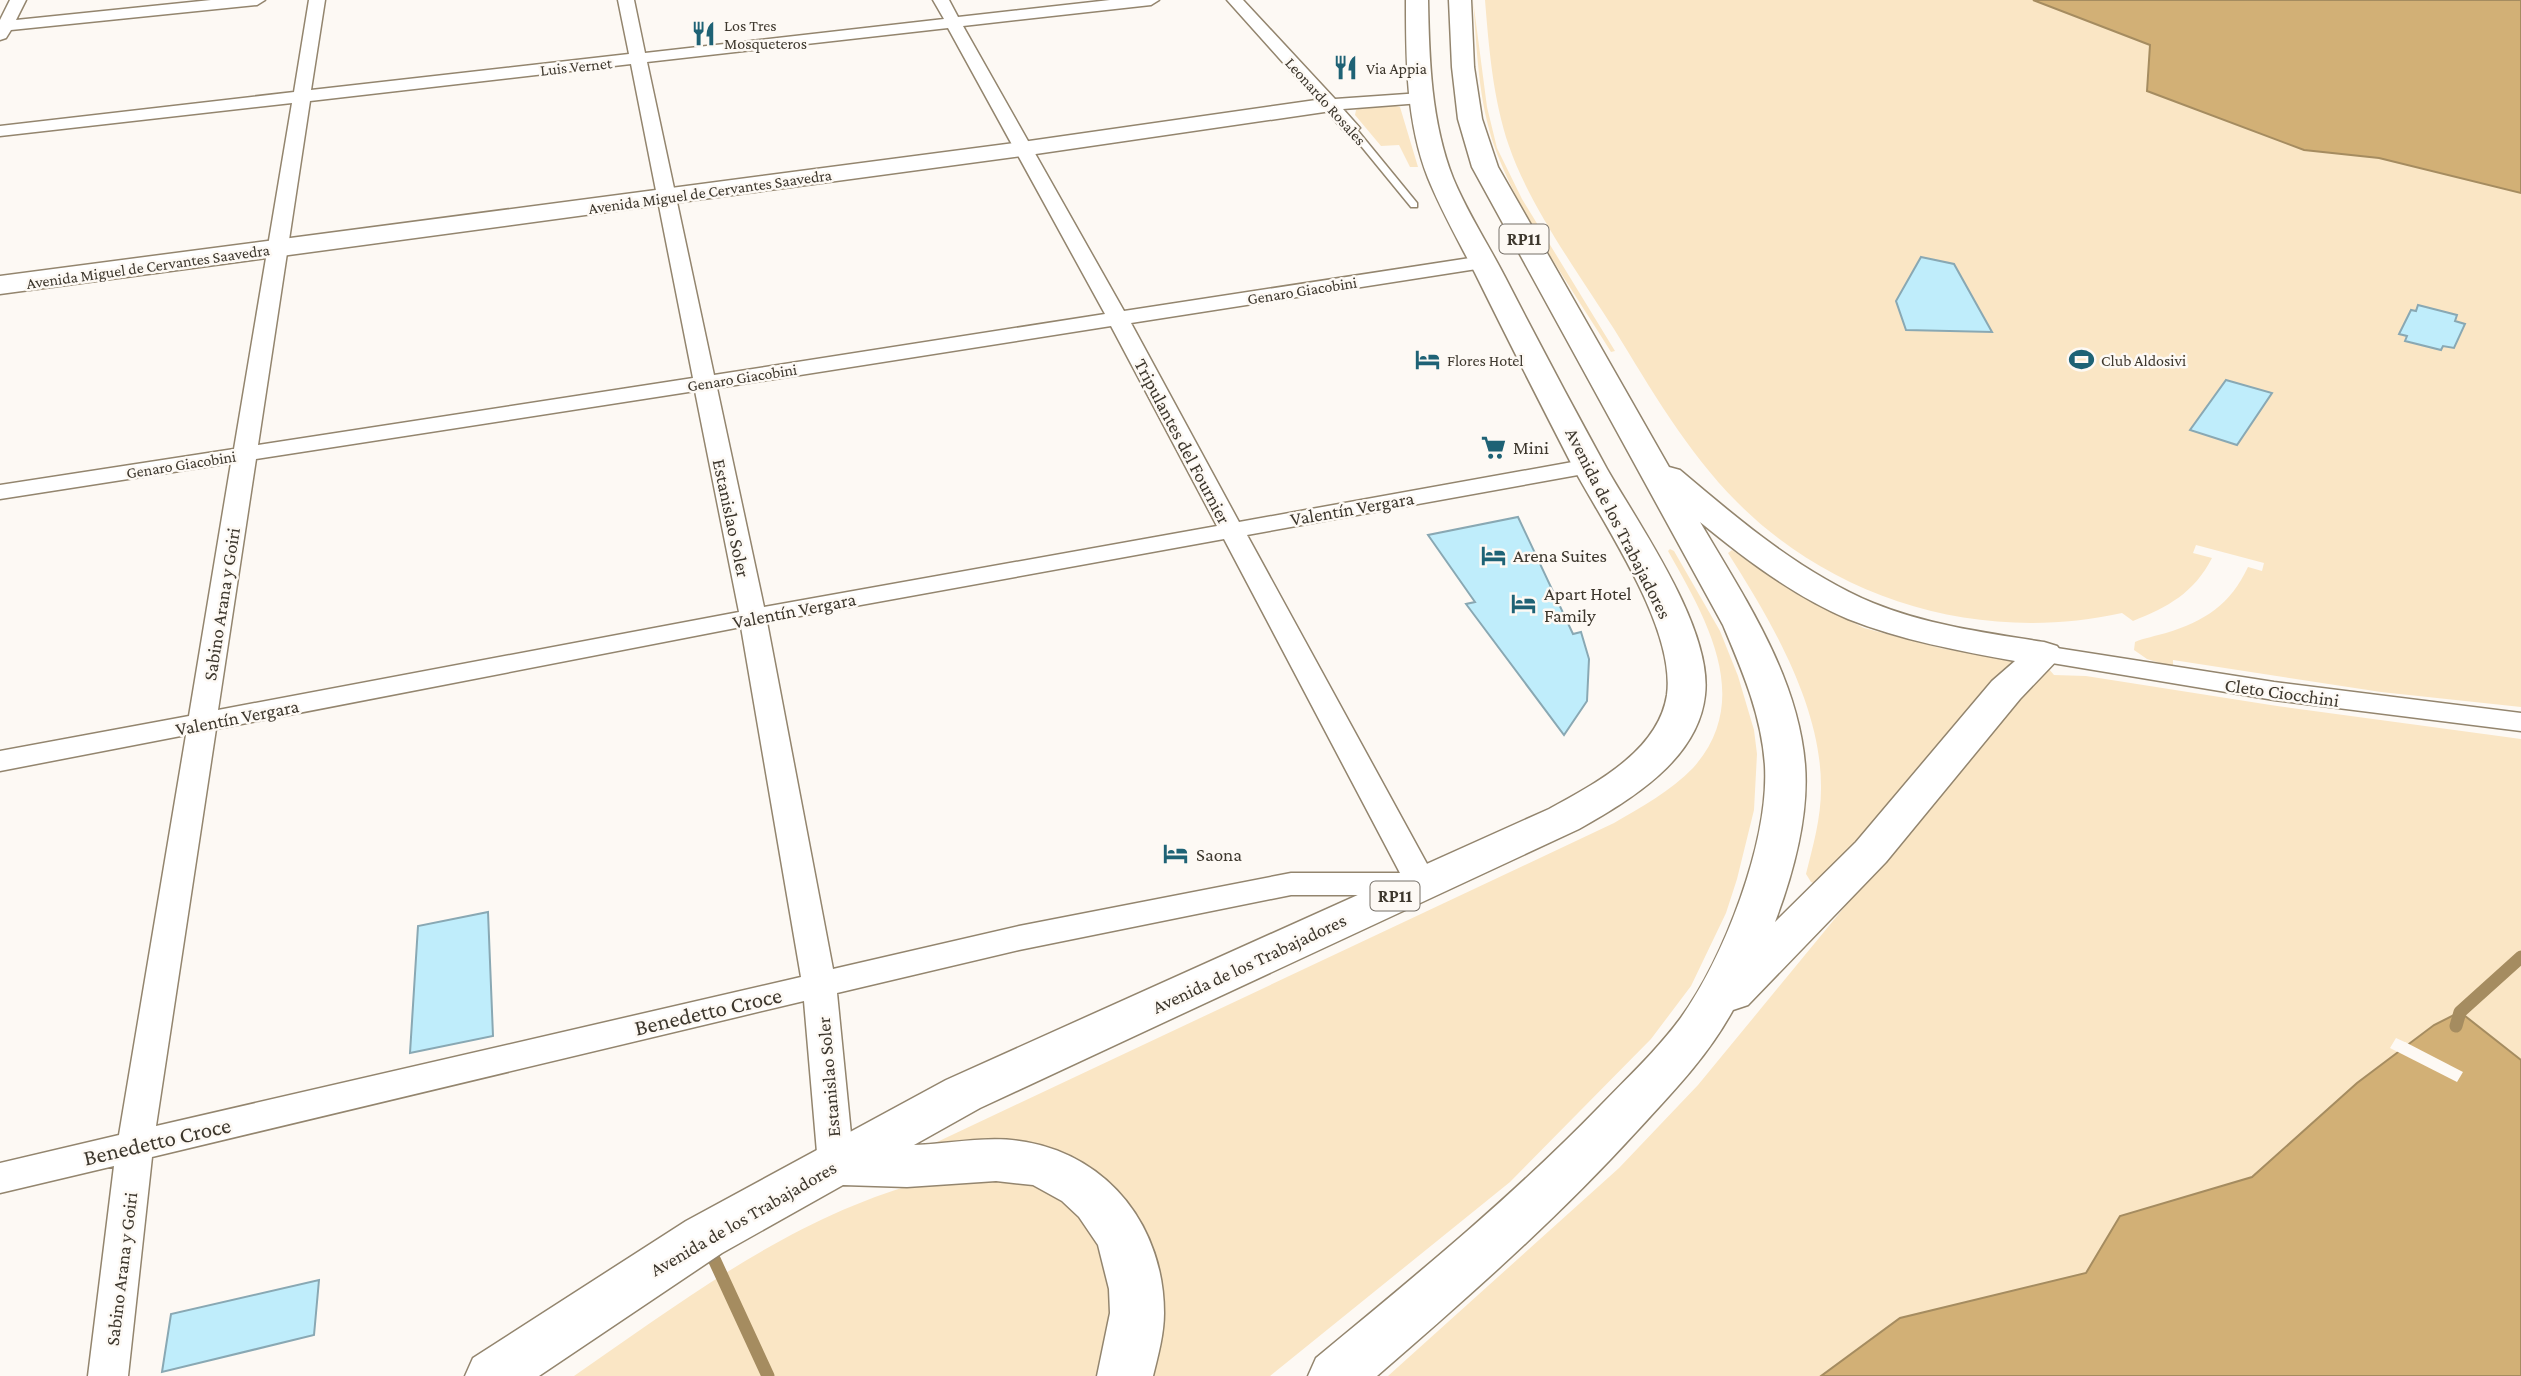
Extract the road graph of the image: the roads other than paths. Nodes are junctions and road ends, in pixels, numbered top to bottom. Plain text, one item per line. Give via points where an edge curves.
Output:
1 (18, 0) edge
2 (257, 0) edge
3 (317, 0) edge
4 (626, 0) edge
5 (941, 0) edge
6 (1152, 0) edge
7 (1235, 0) edge
8 (1417, 0) edge
9 (1460, 0) edge
10 (954, 23) junction
11 (2, 29) edge
12 (639, 59) junction
13 (302, 97) junction
14 (1421, 98) junction
15 (1330, 105) junction
16 (1351, 128) joint
17 (0, 131) edge
18 (1022, 149) junction
19 (667, 197) junction
20 (1414, 205) dead end
21 (278, 248) junction
22 (1483, 262) junction
23 (0, 285) edge
24 (1118, 319) junction
25 (705, 383) junction
26 (246, 454) junction
27 (1647, 458) junction
28 (1589, 466) junction
29 (0, 492) edge
30 (1231, 529) junction
31 (753, 617) junction
32 (2044, 654) junction
33 (2521, 722) edge
34 (202, 723) junction
35 (0, 761) edge
36 (1422, 884) junction
37 (819, 985) junction
38 (1703, 1022) junction
39 (135, 1146) junction
40 (836, 1164) junction
41 (0, 1178) edge
42 (108, 1376) edge
43 (493, 1376) edge
44 (1125, 1376) edge
45 (1336, 1376) edge

1 - 11 street
2 - 11 street
3 - 13 street, Sabino Arana y Goiri
4 - 12 street, Estanislao Soler
5 - 10 street, Tripulantes del Fournier
6 - 10 street, Luis Vernet
7 - 15 street, Leonardo Rosales
8 - 14 main road, Avenida de los Trabajadores / RP11
9 - 27 main road, RP11 via 1463,66 1485,167
10 - 12 street, Luis Vernet
10 - 18 street, Tripulantes del Fournier
12 - 13 street, Luis Vernet
12 - 19 street, Estanislao Soler
13 - 17 street, Luis Vernet
13 - 21 street, Sabino Arana y Goiri
14 - 15 street, Avenida Miguel de Cervantes Saavedra
14 - 22 main road, Avenida de los Trabajadores / RP11 via 1429,147 1441,179
15 - 16 street, Leonardo Rosales
15 - 18 main road, Avenida Miguel de Cervantes Saavedra
16 - 20 lane, Leonardo Rosales
18 - 19 main road, Avenida Miguel de Cervantes Saavedra
18 - 24 street, Tripulantes del Fournier
19 - 21 main road, Avenida Miguel de Cervantes Saavedra
19 - 25 street, Estanislao Soler
21 - 23 main road, Avenida Miguel de Cervantes Saavedra
21 - 26 street, Sabino Arana y Goiri
22 - 24 street, Genaro Giacobini
22 - 28 main road, Avenida de los Trabajadores / RP11
24 - 25 street, Genaro Giacobini
24 - 30 street, Tripulantes del Fournier
25 - 26 street, Genaro Giacobini
25 - 31 street, Estanislao Soler
26 - 29 street, Genaro Giacobini
26 - 34 street, Sabino Arana y Goiri
27 - 32 main road via 1750,544 1796,577 1852,608 1928,632
27 - 38 main road, RP11 via 1741,625 1774,708 1786,767 1771,866 1746,941
28 - 30 street, Valentín Vergara
28 - 36 main road, Avenida de los Trabajadores / RP11 via 1678,638 1686,692 1679,718 1650,761 1624,783 1564,819
30 - 31 street, Valentín Vergara
30 - 36 street, Tripulantes del Fournier
31 - 34 street, Valentín Vergara
31 - 37 street, Estanislao Soler
32 - 33 street, Cleto Ciocchini via 2274,691
32 - 38 main road via 2006,690 1871,852
34 - 35 street, Valentín Vergara
34 - 39 street, Sabino Arana y Goiri
36 - 37 street, Benedetto Croce via 1291,884 1020,938
36 - 40 main road, Avenida de los Trabajadores / RP11 via 963,1094
37 - 39 street, Benedetto Croce
37 - 40 street, Estanislao Soler
38 - 45 main road, RP11 via 1614,1124 1535,1201
39 - 41 street, Benedetto Croce
39 - 42 street, Sabino Arana y Goiri
40 - 43 main road, Avenida de los Trabajadores / RP11 via 704,1237
40 - 44 main road via 927,1166 1007,1161 1036,1165 1082,1186 1115,1224 1135,1279 1134,1345

